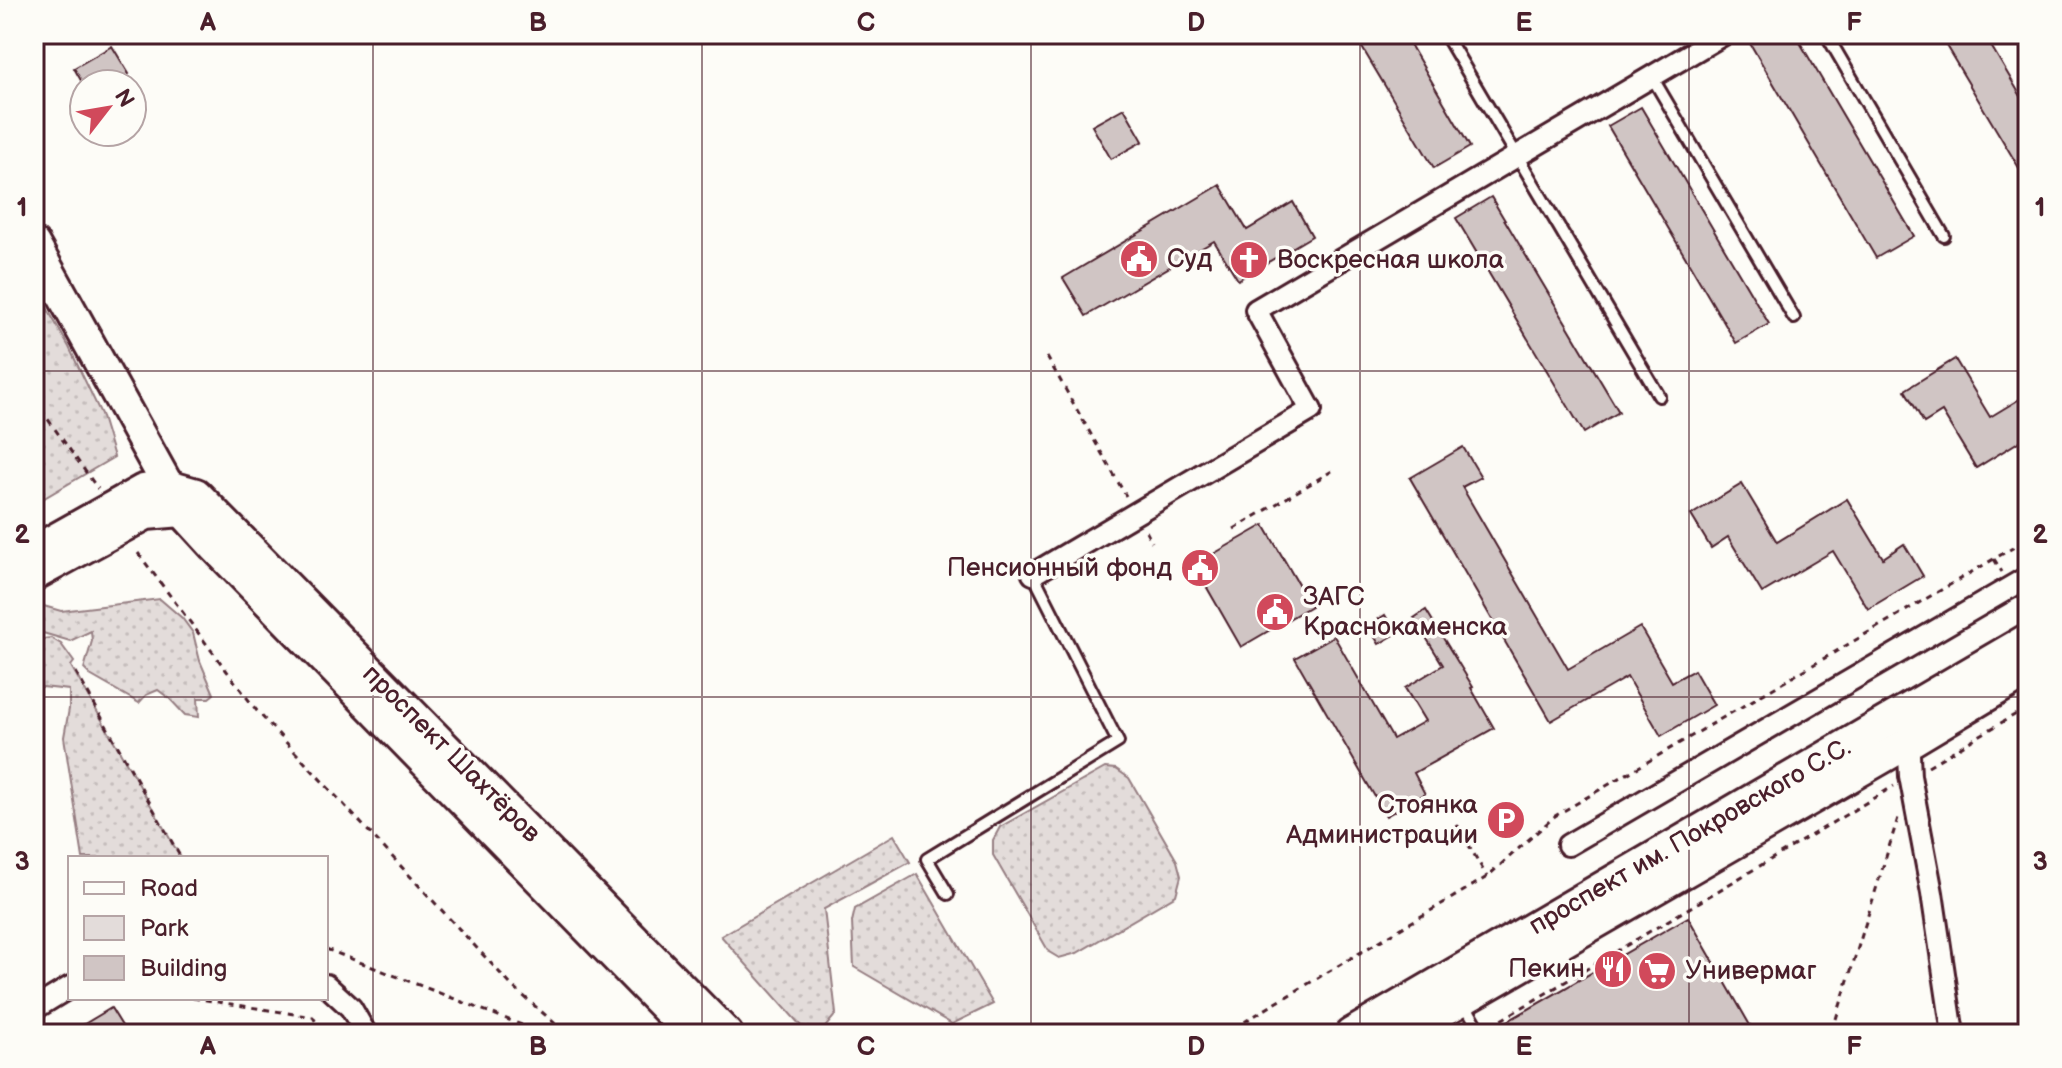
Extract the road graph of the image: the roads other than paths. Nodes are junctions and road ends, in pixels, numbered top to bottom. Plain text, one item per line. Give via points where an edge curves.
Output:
1 (1445, 34) edge
2 (1724, 34) edge
3 (1826, 34) edge
4 (1652, 77) junction
5 (1518, 156) junction
6 (1944, 236) dead end
7 (34, 244) edge
8 (1794, 318) dead end
9 (1659, 396) dead end
10 (175, 498) junction
11 (34, 551) edge
12 (1033, 574) joint
13 (34, 575) edge
14 (2028, 577) edge
15 (2028, 639) edge
16 (2028, 671) edge
17 (1908, 710) junction
18 (1908, 743) junction
19 (1568, 845) dead end
20 (948, 894) dead end
21 (328, 987) edge
22 (68, 988) edge
23 (1462, 1000) junction
24 (34, 1009) edge
25 (1482, 1033) edge
26 (366, 1034) edge
27 (691, 1034) edge
28 (727, 1034) edge
29 (1351, 1034) edge
30 (1403, 1034) edge
31 (1953, 1034) edge

1 - 5 lane
2 - 4 street
3 - 6 lane
4 - 5 street
4 - 8 lane
5 - 9 lane
5 - 12 street via 1256,310 1311,410
7 - 10 street
10 - 11 street via 143,490
10 - 13 street
10 - 27 street, проспект Шахтёров via 214,546
10 - 28 street, проспект Шахтёров via 196,494
12 - 20 lane via 1118,742 927,859
14 - 19 street
15 - 17 street, проспект им. Покровского С.С.
16 - 18 street, проспект им. Покровского С.С.
17 - 18 street
17 - 29 street, проспект им. Покровского С.С.
18 - 23 street, проспект им. Покровского С.С.
18 - 31 street
21 - 26 street via 351,1008
22 - 24 street
23 - 25 lane
23 - 30 street, проспект им. Покровского С.С.

